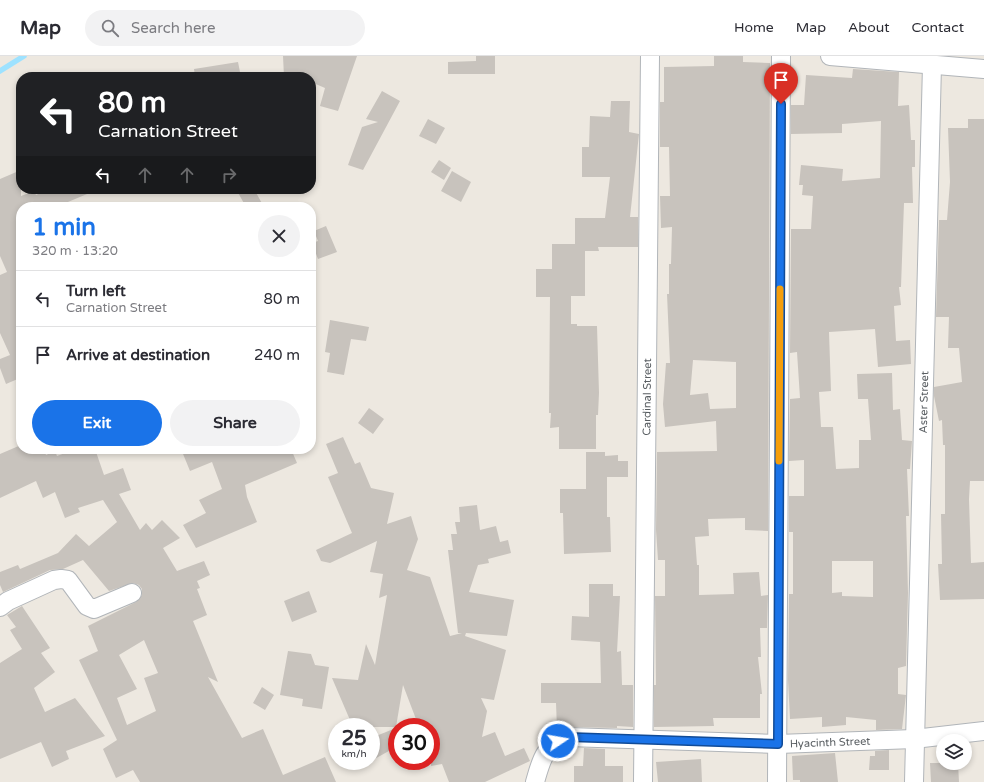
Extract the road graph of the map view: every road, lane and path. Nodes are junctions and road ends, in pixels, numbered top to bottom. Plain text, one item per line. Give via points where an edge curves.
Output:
1 (650, 56) edge
2 (781, 56) edge
3 (830, 56) edge
4 (932, 65) junction
5 (984, 69) edge
6 (132, 593) dead end
7 (0, 607) edge
8 (984, 731) edge
9 (644, 739) junction
10 (914, 739) junction
11 (778, 744) junction
12 (535, 782) edge
13 (643, 782) edge
14 (777, 782) edge
15 (914, 782) edge

1 - 9 street, Cardinal Street
2 - 11 street
3 - 4 street
4 - 5 street
4 - 10 street, Aster Street
6 - 7 street via 94,609 87,606 68,580 61,579 8,601
8 - 10 street, Hyacinth Street
9 - 11 street, Hyacinth Street
9 - 12 street, Hyacinth Street via 568,737 548,748 542,756
9 - 13 street, Cardinal Street
10 - 11 street, Hyacinth Street
10 - 15 street, Aster Street
11 - 14 street

